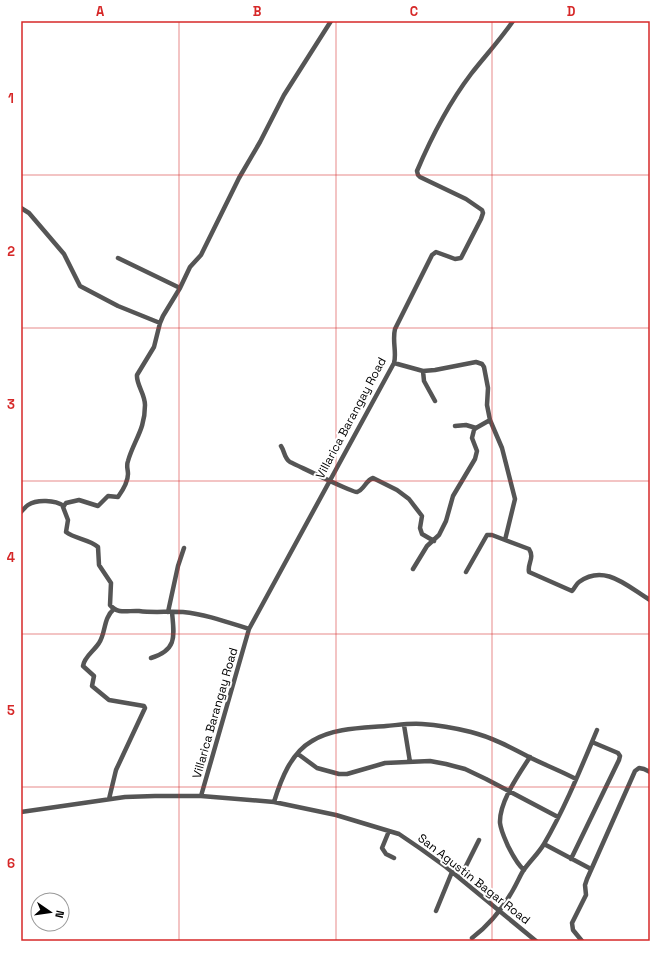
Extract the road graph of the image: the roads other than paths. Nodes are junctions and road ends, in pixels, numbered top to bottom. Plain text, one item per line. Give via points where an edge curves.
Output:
1 (331, 21) edge
2 (513, 21) edge
3 (21, 208) edge
4 (118, 258) dead end
5 (180, 288) junction
6 (160, 323) junction
7 (394, 363) junction
8 (423, 371) junction
9 (436, 402) dead end
10 (490, 420) junction
11 (455, 426) dead end
12 (476, 428) junction
13 (280, 446) dead end
14 (328, 481) junction
15 (64, 506) junction
16 (21, 512) edge
17 (505, 540) junction
18 (434, 541) junction
19 (184, 548) dead end
20 (413, 569) dead end
21 (466, 572) dead end
22 (650, 600) edge
23 (114, 608) junction
24 (170, 612) junction
25 (249, 629) junction
26 (151, 658) dead end
27 (404, 725) junction
28 (597, 730) dead end
29 (592, 742) junction
30 (298, 754) junction
31 (530, 757) junction
32 (410, 762) junction
33 (650, 772) edge
34 (576, 779) junction
35 (509, 792) junction
36 (201, 796) junction
37 (109, 799) junction
38 (274, 802) junction
39 (21, 812) edge
40 (558, 817) junction
41 (389, 831) junction
42 (479, 840) dead end
43 (544, 844) junction
44 (394, 858) dead end
45 (572, 859) junction
46 (591, 869) junction
47 (524, 870) junction
48 (452, 872) junction
49 (460, 878) junction
50 (436, 911) dead end
51 (500, 911) junction
52 (472, 938) dead end
53 (536, 941) edge
54 (582, 941) edge

1 - 5 street via 284,95 203,250 190,267
2 - 7 street, Villarica Barangay Road via 460,90 438,127 417,171 420,177 466,200 483,213 461,258 455,259 436,252 432,255 395,330
3 - 6 street via 29,213 64,254 82,288
4 - 5 street
5 - 6 street
6 - 15 street via 154,347 137,375 144,398 144,418 140,434 127,462 128,476 123,489 118,497 108,496 98,506 79,500 68,502
7 - 8 street
7 - 14 street, Villarica Barangay Road
8 - 9 street via 424,381
8 - 10 street via 472,363 482,364 486,372
10 - 12 street
10 - 17 street via 502,448 515,500
11 - 12 street via 466,425
12 - 18 street via 472,438 477,449 475,459 452,496 445,524
13 - 14 street via 285,458 290,462
14 - 18 street via 355,492 361,490 371,478 377,479 413,502 423,517 420,528 422,534
14 - 25 street, Villarica Barangay Road
15 - 16 street via 56,502 39,502 30,504
15 - 23 street via 68,520 66,532 98,547 99,565 111,583 110,605
17 - 21 street via 487,535
17 - 22 street via 529,549 532,555 529,572 566,589 573,591 577,584 586,578 601,574 634,589
18 - 20 street via 427,546
19 - 24 street via 178,566
23 - 24 street via 124,612
23 - 37 street via 107,617 99,644 86,658 83,666 94,676 92,686 105,698 146,708 116,770
24 - 25 street via 207,616
24 - 26 street via 173,639 171,646
25 - 36 street, Villarica Barangay Road
27 - 30 street via 335,732 310,741
27 - 31 street via 422,724 471,732
27 - 32 street
28 - 29 street
29 - 34 street
29 - 45 street via 620,756
30 - 32 street via 317,768 339,774 385,764
30 - 38 street via 281,780
31 - 34 street
31 - 35 street
32 - 35 street via 430,761 465,769
33 - 46 street via 642,768 635,771
34 - 40 street
35 - 40 street
35 - 47 street via 500,822 508,845
36 - 37 street, San Agustin Bagar Road
36 - 38 street, San Agustin Bagar Road
37 - 39 street, San Agustin Bagar Road
38 - 41 street, San Agustin Bagar Road via 336,815
40 - 43 street
41 - 44 street via 382,848 386,854
41 - 48 street, San Agustin Bagar Road via 399,834
42 - 49 street
43 - 45 street
43 - 47 street
45 - 46 street
46 - 54 street via 586,882 586,895 572,923 573,930
47 - 51 street
48 - 49 street, San Agustin Bagar Road
48 - 50 street
49 - 51 street, San Agustin Bagar Road
51 - 52 street
51 - 53 street, San Agustin Bagar Road

